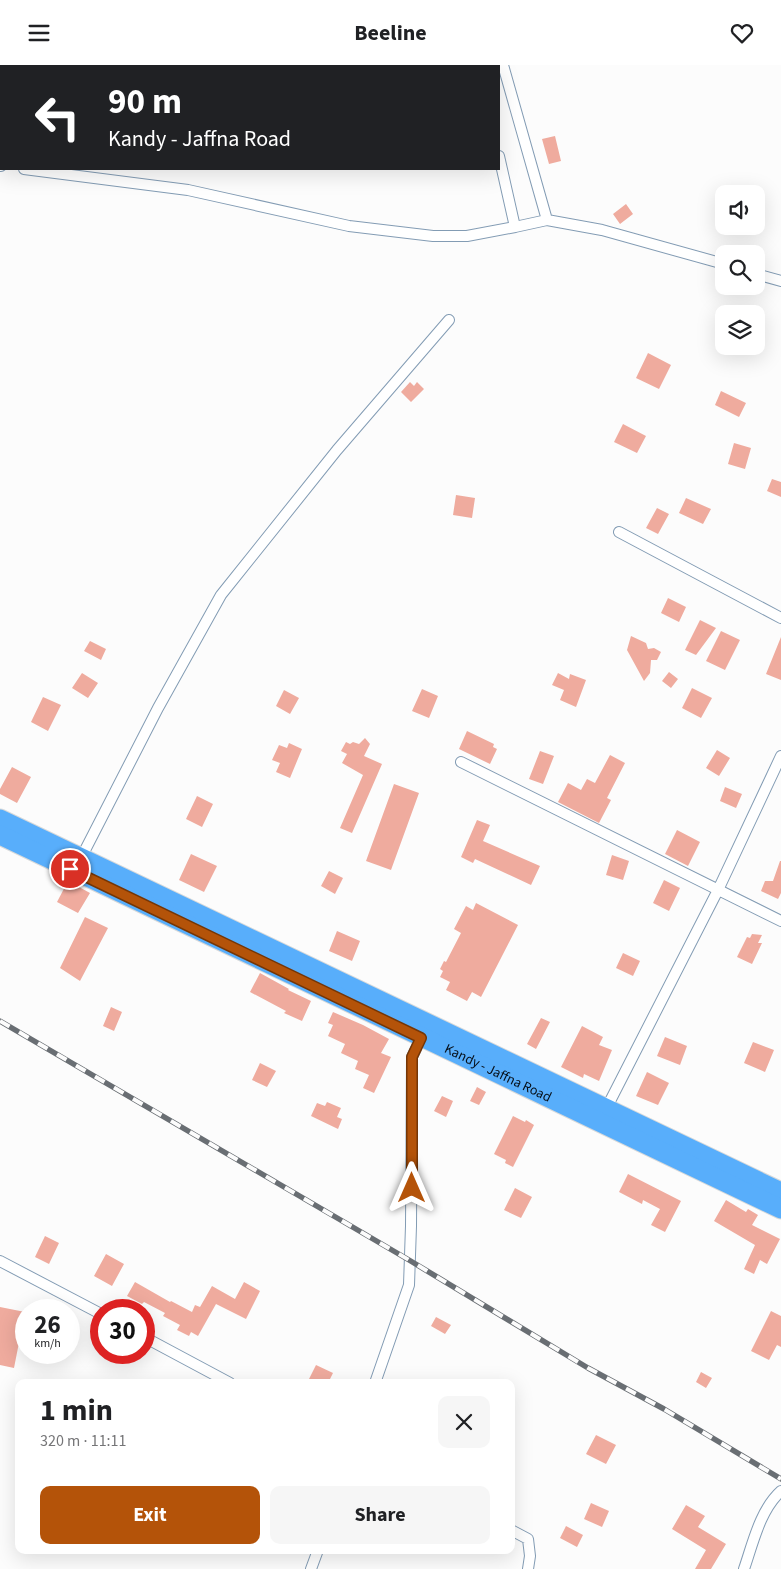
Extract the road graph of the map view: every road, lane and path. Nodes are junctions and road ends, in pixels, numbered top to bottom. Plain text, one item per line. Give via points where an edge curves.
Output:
1 (503, 65) edge
2 (500, 162) edge
3 (32, 170) edge
4 (548, 220) junction
5 (514, 227) junction
6 (715, 262) edge
7 (765, 277) edge
8 (781, 281) edge
9 (450, 320) dead end
10 (620, 532) dead end
11 (781, 618) edge
12 (781, 755) edge
13 (461, 762) dead end
14 (0, 819) edge
15 (0, 835) edge
16 (81, 858) junction
17 (718, 890) junction
18 (781, 921) edge
19 (425, 1031) junction
20 (603, 1116) junction
21 (781, 1192) edge
22 (781, 1209) edge
23 (0, 1261) edge
24 (90, 1308) edge
25 (155, 1343) edge
26 (223, 1379) edge
27 (376, 1379) edge
28 (781, 1491) edge
29 (515, 1533) edge
30 (317, 1554) edge
31 (311, 1569) edge
32 (528, 1569) edge
33 (744, 1569) edge

1 - 4 street
2 - 5 street
3 - 5 street via 188,190 349,226 433,236 467,236
4 - 5 street
4 - 6 street via 602,230
7 - 8 street
9 - 16 street via 336,450 221,595 158,708
10 - 11 street
12 - 17 street
13 - 17 street
14 - 16 highway, Kandy - Jaffna Road
15 - 19 highway, Kandy - Jaffna Road
16 - 19 highway, Kandy - Jaffna Road
17 - 18 street
17 - 20 street
19 - 20 highway, Kandy - Jaffna Road
19 - 27 street via 412,1057 409,1285
20 - 21 highway, Kandy - Jaffna Road
20 - 22 highway, Kandy - Jaffna Road
23 - 24 street
25 - 26 street
28 - 33 street via 764,1515
29 - 32 street via 528,1539
30 - 31 street

